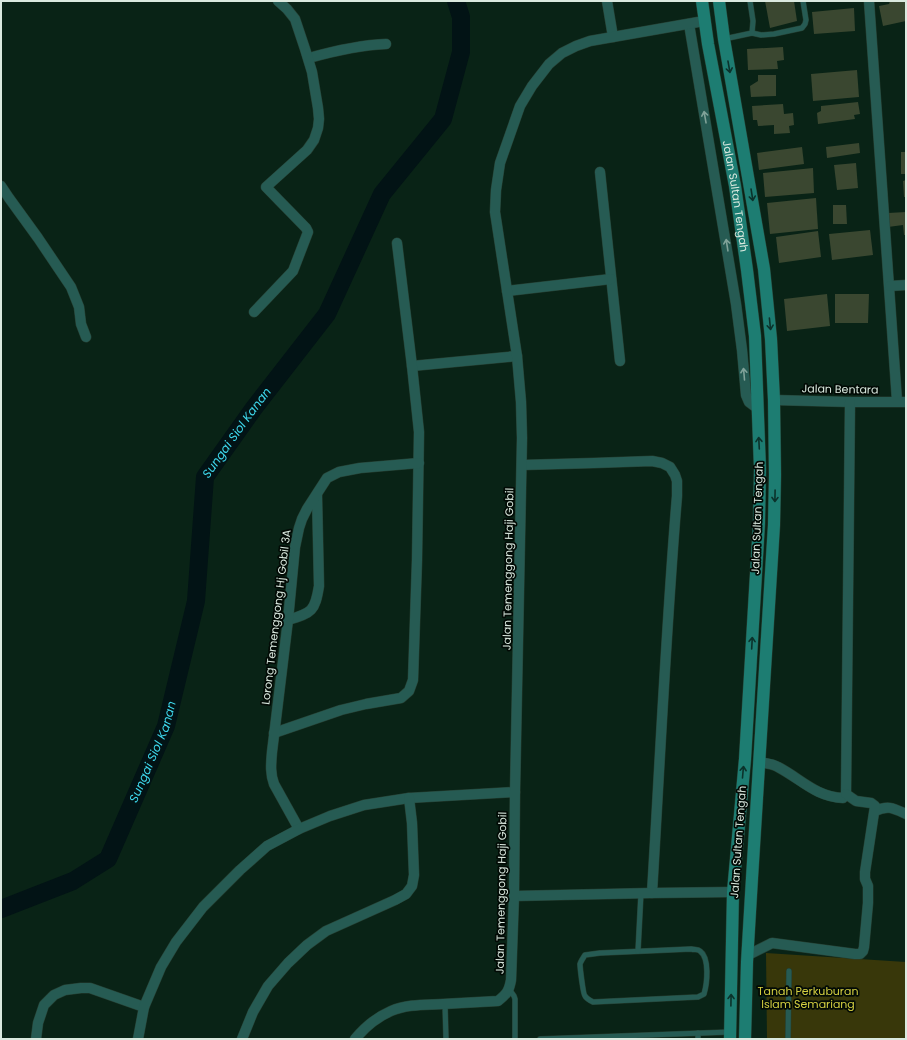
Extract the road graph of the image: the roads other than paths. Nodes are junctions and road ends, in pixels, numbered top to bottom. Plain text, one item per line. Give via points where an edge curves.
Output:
1 (278, 1) edge
2 (607, 1) edge
3 (702, 1) edge
4 (719, 1) edge
5 (750, 1) edge
6 (803, 1) edge
7 (869, 1) edge
8 (704, 21) junction
9 (689, 24) junction
10 (752, 33) junction
11 (613, 37) junction
12 (724, 39) junction
13 (386, 44) dead end
14 (309, 58) junction
15 (600, 172) dead end
16 (1, 186) edge
17 (397, 243) dead end
18 (611, 279) junction
19 (890, 286) junction
20 (906, 286) edge
21 (507, 291) junction
22 (254, 312) dead end
23 (86, 337) dead end
24 (517, 356) junction
25 (620, 361) dead end
26 (412, 366) junction
27 (774, 400) junction
28 (902, 401) edge
29 (850, 402) junction
30 (757, 408) junction
31 (419, 463) junction
32 (522, 465) junction
33 (317, 495) junction
34 (288, 620) junction
35 (274, 734) junction
36 (760, 762) junction
37 (514, 792) junction
38 (846, 794) junction
39 (409, 798) junction
40 (875, 811) junction
41 (906, 814) edge
42 (299, 828) junction
43 (734, 892) junction
44 (641, 893) junction
45 (652, 893) junction
46 (514, 896) junction
47 (638, 952) junction
48 (748, 955) junction
49 (790, 971) dead end
50 (509, 989) junction
51 (445, 1004) junction
52 (144, 1006) junction
53 (698, 1033) junction
54 (730, 1035) edge
55 (36, 1039) edge
56 (138, 1039) edge
57 (242, 1039) edge
58 (355, 1039) edge
59 (446, 1039) edge
60 (515, 1039) edge
61 (540, 1039) edge
62 (698, 1039) edge
63 (745, 1039) edge
64 (788, 1039) edge

1 - 14 street via 287,8 295,20
2 - 11 street
3 - 8 main road, Jalan Sultan Tengah
4 - 12 main road, Jalan Sultan Tengah
5 - 10 lane
6 - 10 lane via 806,20 802,28 774,34
7 - 19 street
8 - 9 street, Jalan Temenggong Haji Gobil
8 - 30 main road, Jalan Sultan Tengah via 735,186 747,270 755,336
9 - 11 street, Jalan Temenggong Haji Gobil
30 -> 9 street via 748,402 746,395 736,304
10 - 12 lane
11 - 21 street, Jalan Temenggong Haji Gobil via 583,43 562,53 549,64 520,106 500,163 496,190 496,212
12 -> 27 main road, Jalan Sultan Tengah via 764,269
13 - 14 street via 369,44
14 - 22 street via 318,108 318,128 307,150 266,187 308,232 293,272
15 - 18 street
16 - 23 street via 71,287
17 - 26 street
18 - 21 street
18 - 25 street
19 - 20 street
19 - 28 street
21 - 24 street, Jalan Temenggong Haji Gobil
24 - 26 street
24 - 32 street, Jalan Temenggong Haji Gobil
26 - 31 street via 419,432
27 - 29 street, Jalan Bentara
27 -> 36 main road, Jalan Sultan Tengah via 776,475
28 - 29 street, Jalan Bentara
29 - 38 street
43 -> 30 main road, Jalan Sultan Tengah via 759,524
31 - 33 street, Lorong Temenggong Hj Gobil 3A via 339,472 327,478
31 - 35 street via 413,680 409,691 401,698 341,710
32 - 37 street, Jalan Temenggong Haji Gobil
32 - 45 street via 652,461 670,467 677,481
33 - 34 street, Lorong Temenggong Hj Gobil 3A via 307,509 299,528
33 - 34 street via 318,596 310,612
34 - 35 street, Lorong Temenggong Hj Gobil 3A
35 - 42 street, Lorong Temenggong Hj Gobil 3A via 272,778
36 - 38 street via 777,766 823,795 843,798
36 - 48 main road, Jalan Sultan Tengah
37 - 39 street
37 - 46 street, Jalan Temenggong Haji Gobil
38 - 40 street via 856,801 871,803 875,806
39 - 42 street via 364,805
39 - 57 street via 414,874 412,886 406,894 326,931 307,945 268,986 253,1012
40 - 41 street via 890,808
40 - 48 street via 865,872 868,903 863,951 855,954 772,942
42 - 52 street via 266,846 203,907 172,948
43 - 45 street
54 -> 43 main road, Jalan Sultan Tengah
44 - 45 street
44 - 46 street
44 - 47 lane
46 - 50 street, Jalan Temenggong Haji Gobil
47 - 47 lane via 585,956 580,967 584,994 588,1000 600,1002 698,997 704,994 707,970 704,955 699,950
48 - 63 main road, Jalan Sultan Tengah
49 - 64 lane
50 - 51 street, Jalan Temenggong Haji Gobil via 498,1001
50 - 60 lane via 515,999
51 - 58 street, Jalan Temenggong Haji Gobil via 414,1006 392,1011 378,1018
51 - 59 lane
52 - 55 street via 90,988 66,990 54,995 44,1005
52 - 56 street
53 - 54 lane
53 - 61 lane
53 - 62 lane

